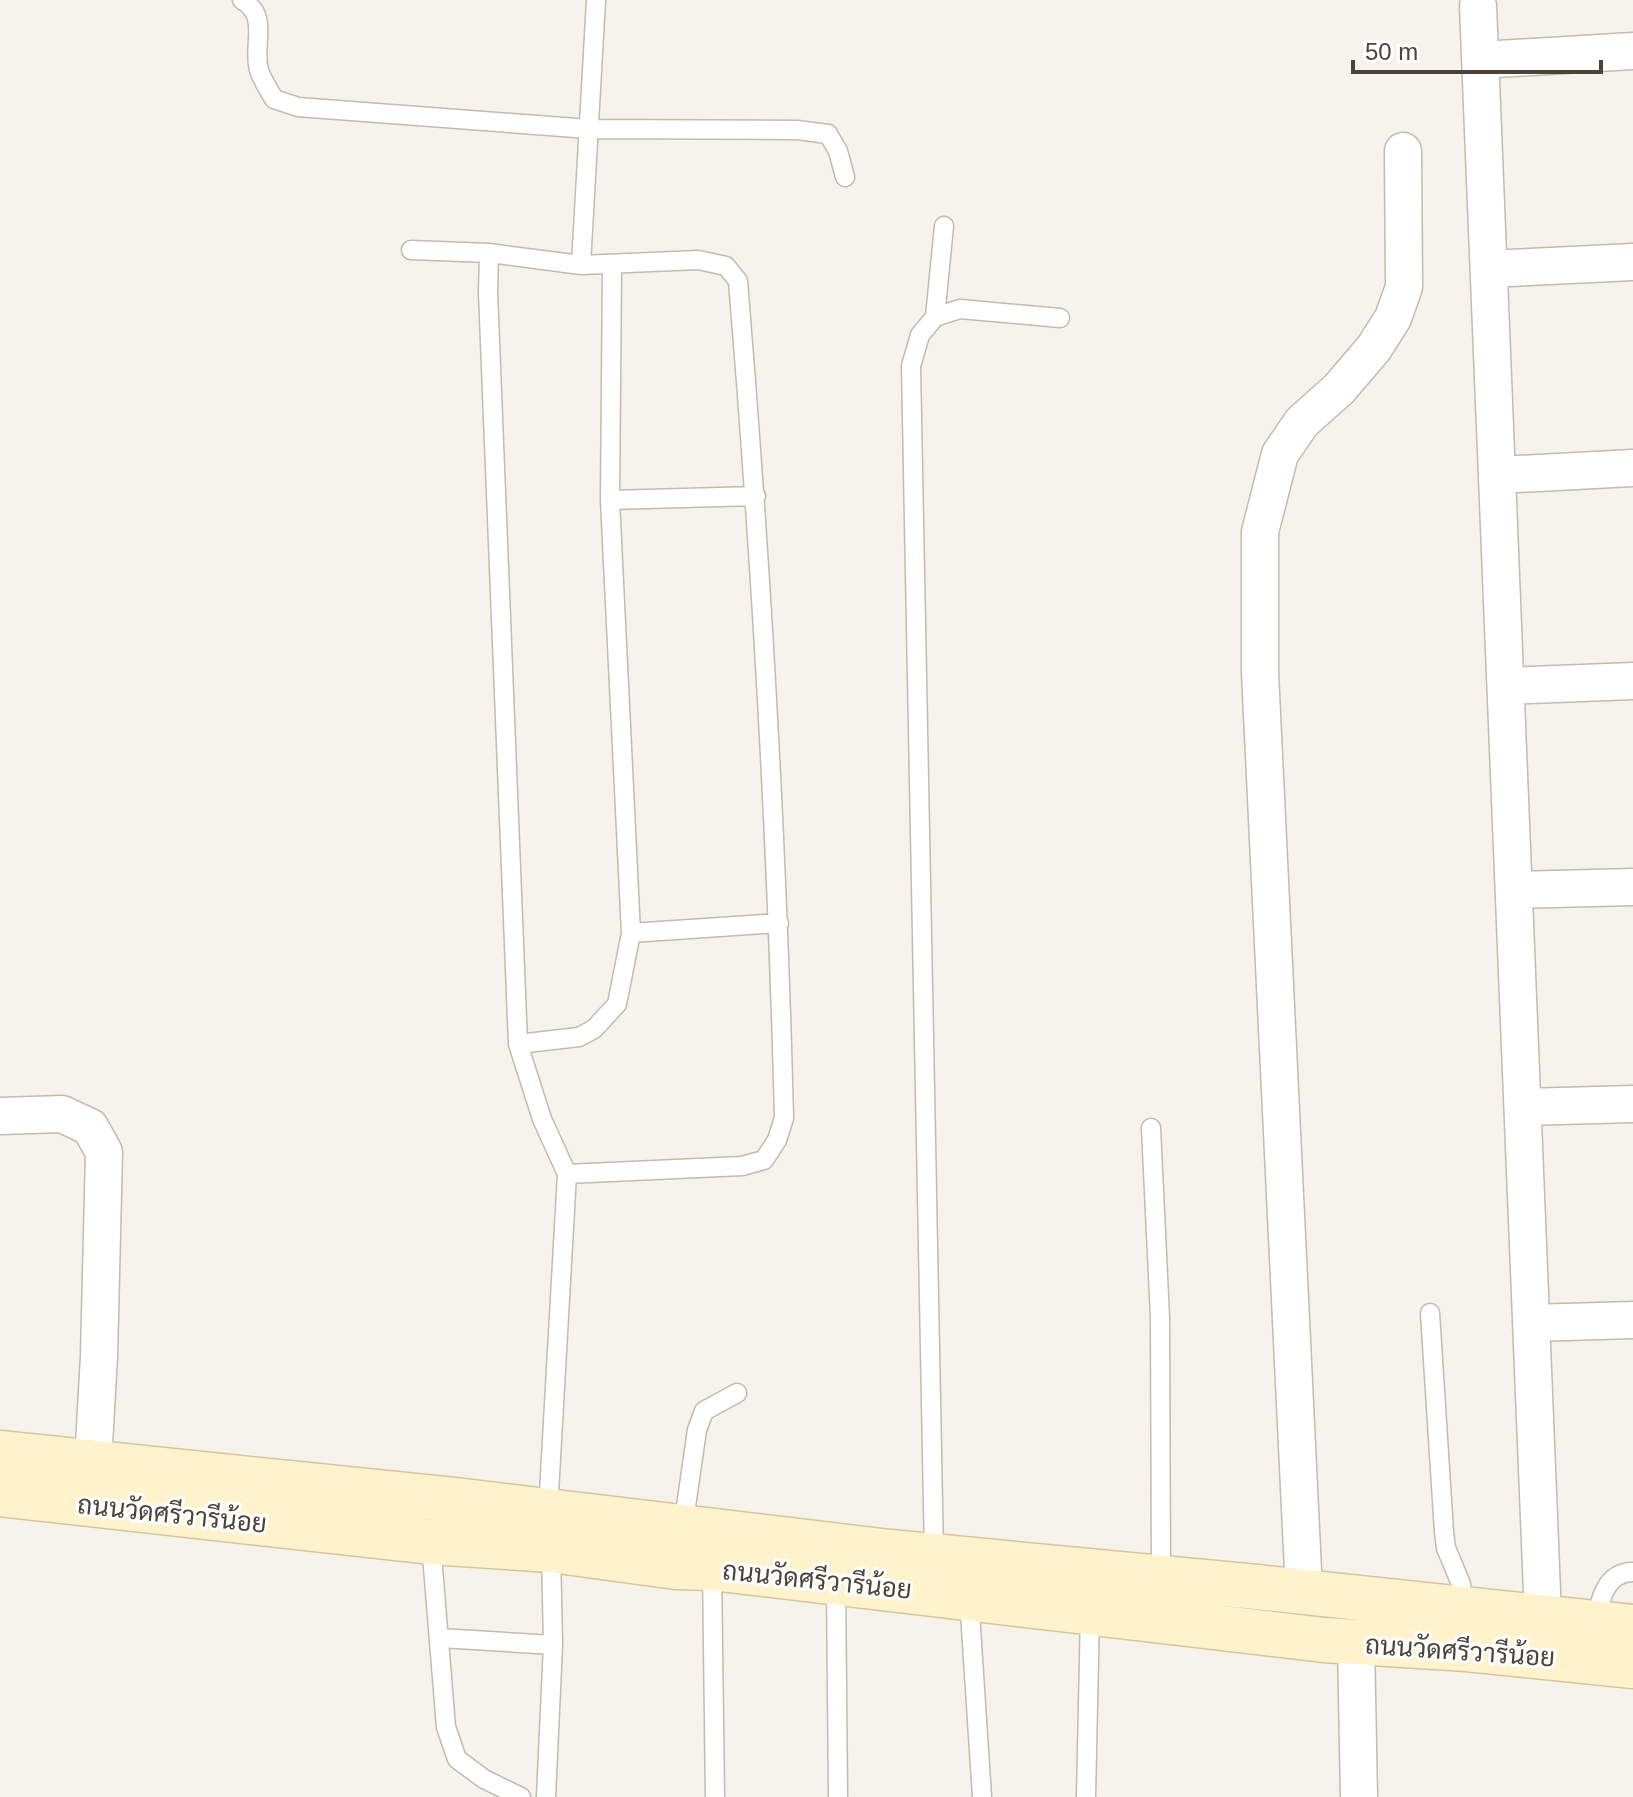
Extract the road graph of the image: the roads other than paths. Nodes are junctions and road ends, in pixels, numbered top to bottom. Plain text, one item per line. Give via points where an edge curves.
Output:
1 (242, 0) edge
2 (596, 0) edge
3 (1478, 6) dead end
4 (1633, 51) edge
5 (1481, 60) junction
6 (589, 129) junction
7 (1403, 151) dead end
8 (845, 177) dead end
9 (944, 226) dead end
10 (411, 250) dead end
11 (489, 253) junction
12 (1633, 262) edge
13 (581, 265) junction
14 (612, 265) junction
15 (1489, 269) junction
16 (935, 317) junction
17 (1060, 318) dead end
18 (1633, 468) edge
19 (1498, 475) junction
20 (756, 496) junction
21 (610, 500) junction
22 (1633, 681) edge
23 (1506, 686) junction
24 (1633, 887) edge
25 (1515, 890) junction
26 (779, 923) junction
27 (631, 933) junction
28 (518, 1044) junction
29 (1633, 1104) edge
30 (1523, 1107) junction
31 (0, 1116) edge
32 (1151, 1128) dead end
33 (567, 1174) junction
34 (1430, 1313) dead end
35 (1633, 1320) edge
36 (1532, 1323) junction
37 (737, 1393) dead end
38 (0, 1453) edge
39 (93, 1462) junction
40 (0, 1494) edge
41 (683, 1527) junction
42 (550, 1531) junction
43 (431, 1542) junction
44 (934, 1556) junction
45 (712, 1568) junction
46 (1633, 1572) edge
47 (1162, 1578) junction
48 (836, 1584) junction
49 (1304, 1592) junction
50 (969, 1597) junction
51 (1360, 1598) junction
52 (1463, 1609) junction
53 (1090, 1613) junction
54 (1543, 1617) junction
55 (1614, 1625) edge
56 (441, 1638) junction
57 (1356, 1643) junction
58 (553, 1645) junction
59 (1633, 1666) edge
60 (521, 1797) edge
61 (546, 1797) edge
62 (715, 1797) edge
63 (838, 1797) edge
64 (982, 1797) edge
65 (1086, 1797) edge
66 (1359, 1797) edge

1 - 6 lane via 259,18 259,69 274,99 298,107
2 - 6 lane
3 - 5 street
4 - 5 street
5 - 15 street
6 - 8 lane via 828,134
6 - 13 lane
7 - 49 street via 1404,287 1393,318 1374,348 1302,422 1280,454 1260,532 1260,672
9 - 16 lane
10 - 11 lane
11 - 13 lane
11 - 28 lane
12 - 15 street
13 - 14 lane
14 - 20 lane via 698,260 726,266 738,281
14 - 21 lane
15 - 19 street
16 - 17 lane via 960,309
16 - 44 lane via 920,335 911,366
18 - 19 street
19 - 23 street
20 - 21 lane
20 - 26 lane
21 - 27 lane
22 - 23 street
23 - 25 street
24 - 25 street
25 - 30 street
26 - 27 lane
26 - 33 lane via 784,1118 764,1160 742,1166
27 - 28 lane via 617,1004 594,1029 579,1037
28 - 33 lane
29 - 30 street
30 - 36 street
31 - 39 street via 62,1114 90,1127 104,1152
32 - 47 lane via 1160,1318
33 - 42 lane
34 - 52 lane via 1444,1532 1461,1584
35 - 36 street
36 - 54 street
37 - 41 lane via 704,1411
38 - 39 main road, ถนนวัดศรีวารีน้อย
39 - 42 main road, ถนนวัดศรีวารีน้อย
40 - 43 main road, ถนนวัดศรีวารีน้อย
41 - 42 main road, ถนนวัดศรีวารีน้อย
41 - 44 main road, ถนนวัดศรีวารีน้อย
42 - 43 main road, ถนนวัดศรีวารีน้อย
42 - 45 main road, ถนนวัดศรีวารีน้อย via 676,1567
42 - 58 lane
43 - 56 lane
44 - 47 main road, ถนนวัดศรีวารีน้อย
45 - 48 main road, ถนนวัดศรีวารีน้อย
45 - 62 lane
46 - 55 lane via 1609,1582 1599,1599
47 - 49 main road, ถนนวัดศรีวารีน้อย
48 - 50 main road, ถนนวัดศรีวารีน้อย
48 - 63 lane
49 - 51 main road, ถนนวัดศรีวารีน้อย
50 - 53 main road, ถนนวัดศรีวารีน้อย
50 - 64 lane
51 - 52 main road, ถนนวัดศรีวารีน้อย
51 - 57 main road
52 - 54 main road, ถนนวัดศรีวารีน้อย
53 - 57 main road, ถนนวัดศรีวารีน้อย
53 - 65 lane
54 - 55 main road, ถนนวัดศรีวารีน้อย
56 - 58 lane
56 - 60 lane via 446,1727 457,1759
57 - 59 main road, ถนนวัดศรีวารีน้อย
57 - 66 street
58 - 61 lane

